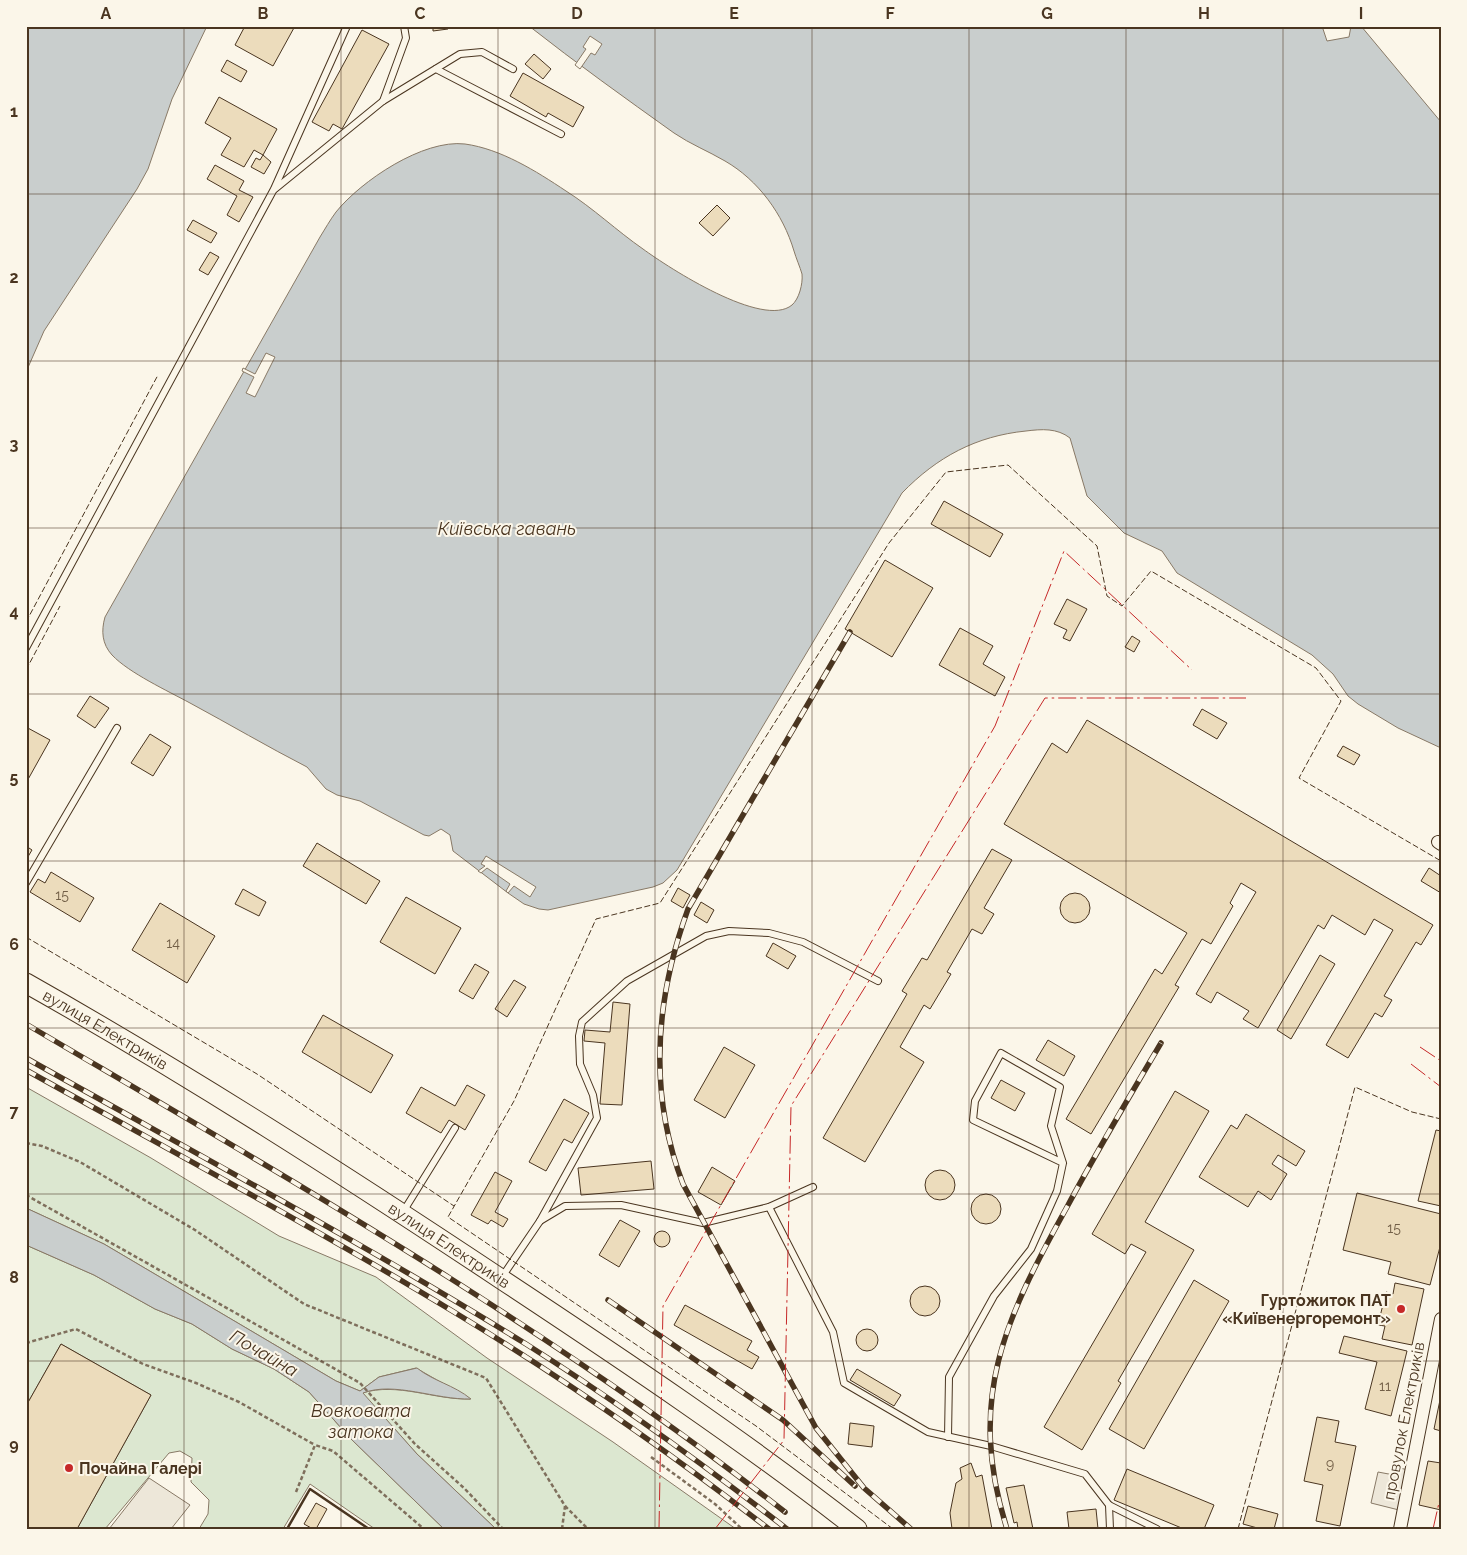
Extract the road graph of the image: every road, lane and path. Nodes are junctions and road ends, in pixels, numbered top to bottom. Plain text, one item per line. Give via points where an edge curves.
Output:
1 (347, 26) edge
2 (404, 26) edge
3 (436, 69) junction
4 (513, 69) dead end
5 (383, 101) junction
6 (561, 134) dead end
7 (274, 190) junction
8 (26, 648) edge
9 (117, 728) dead end
10 (26, 883) edge
11 (878, 981) dead end
12 (26, 983) edge
13 (455, 1128) dead end
14 (26, 1143) edge
15 (1063, 1163) junction
16 (813, 1187) dead end
17 (26, 1195) edge
18 (769, 1207) junction
19 (402, 1213) junction
20 (540, 1221) junction
21 (501, 1279) junction
22 (1441, 1318) edge
23 (26, 1343) edge
24 (948, 1437) junction
25 (315, 1445) junction
26 (651, 1457) dead end
27 (296, 1492) dead end
28 (1109, 1505) junction
29 (565, 1506) junction
30 (424, 1529) edge
31 (502, 1529) edge
32 (562, 1529) edge
33 (588, 1529) edge
34 (742, 1529) edge
35 (857, 1529) edge
36 (1110, 1529) edge
37 (1157, 1529) edge
38 (1400, 1529) edge

1 - 7 lane
2 - 5 lane via 406,38
3 - 4 lane via 460,54 482,52
3 - 5 lane
3 - 6 lane
5 - 7 lane
7 - 8 lane
9 - 10 lane
11 - 20 lane via 803,942 769,932 729,931 706,936 627,981 582,1022 580,1064 593,1096 597,1118
12 - 19 street, вулиця Електриків via 201,1085
13 - 19 lane
14 - 29 path via 80,1162 195,1230 304,1304 486,1378
15 - 15 lane via 973,1120 975,1101 1001,1053 1060,1087 1051,1126
15 - 24 lane via 1057,1190 1031,1249 994,1296 949,1377
16 - 18 lane
17 - 31 path via 360,1383 415,1444 464,1488
18 - 20 lane via 703,1222 621,1205 566,1206
18 - 24 lane via 833,1332 844,1384 928,1432
19 - 21 street, вулиця Електриків
20 - 21 lane
21 - 35 street, вулиця Електриків via 725,1431
22 - 38 street, провулок Електриків
23 - 25 path via 76,1329 143,1364 238,1402
24 - 28 lane via 1085,1474
25 - 27 path
25 - 30 path via 333,1451
26 - 34 path via 716,1504
28 - 36 lane
28 - 37 lane
29 - 32 path
29 - 33 path

